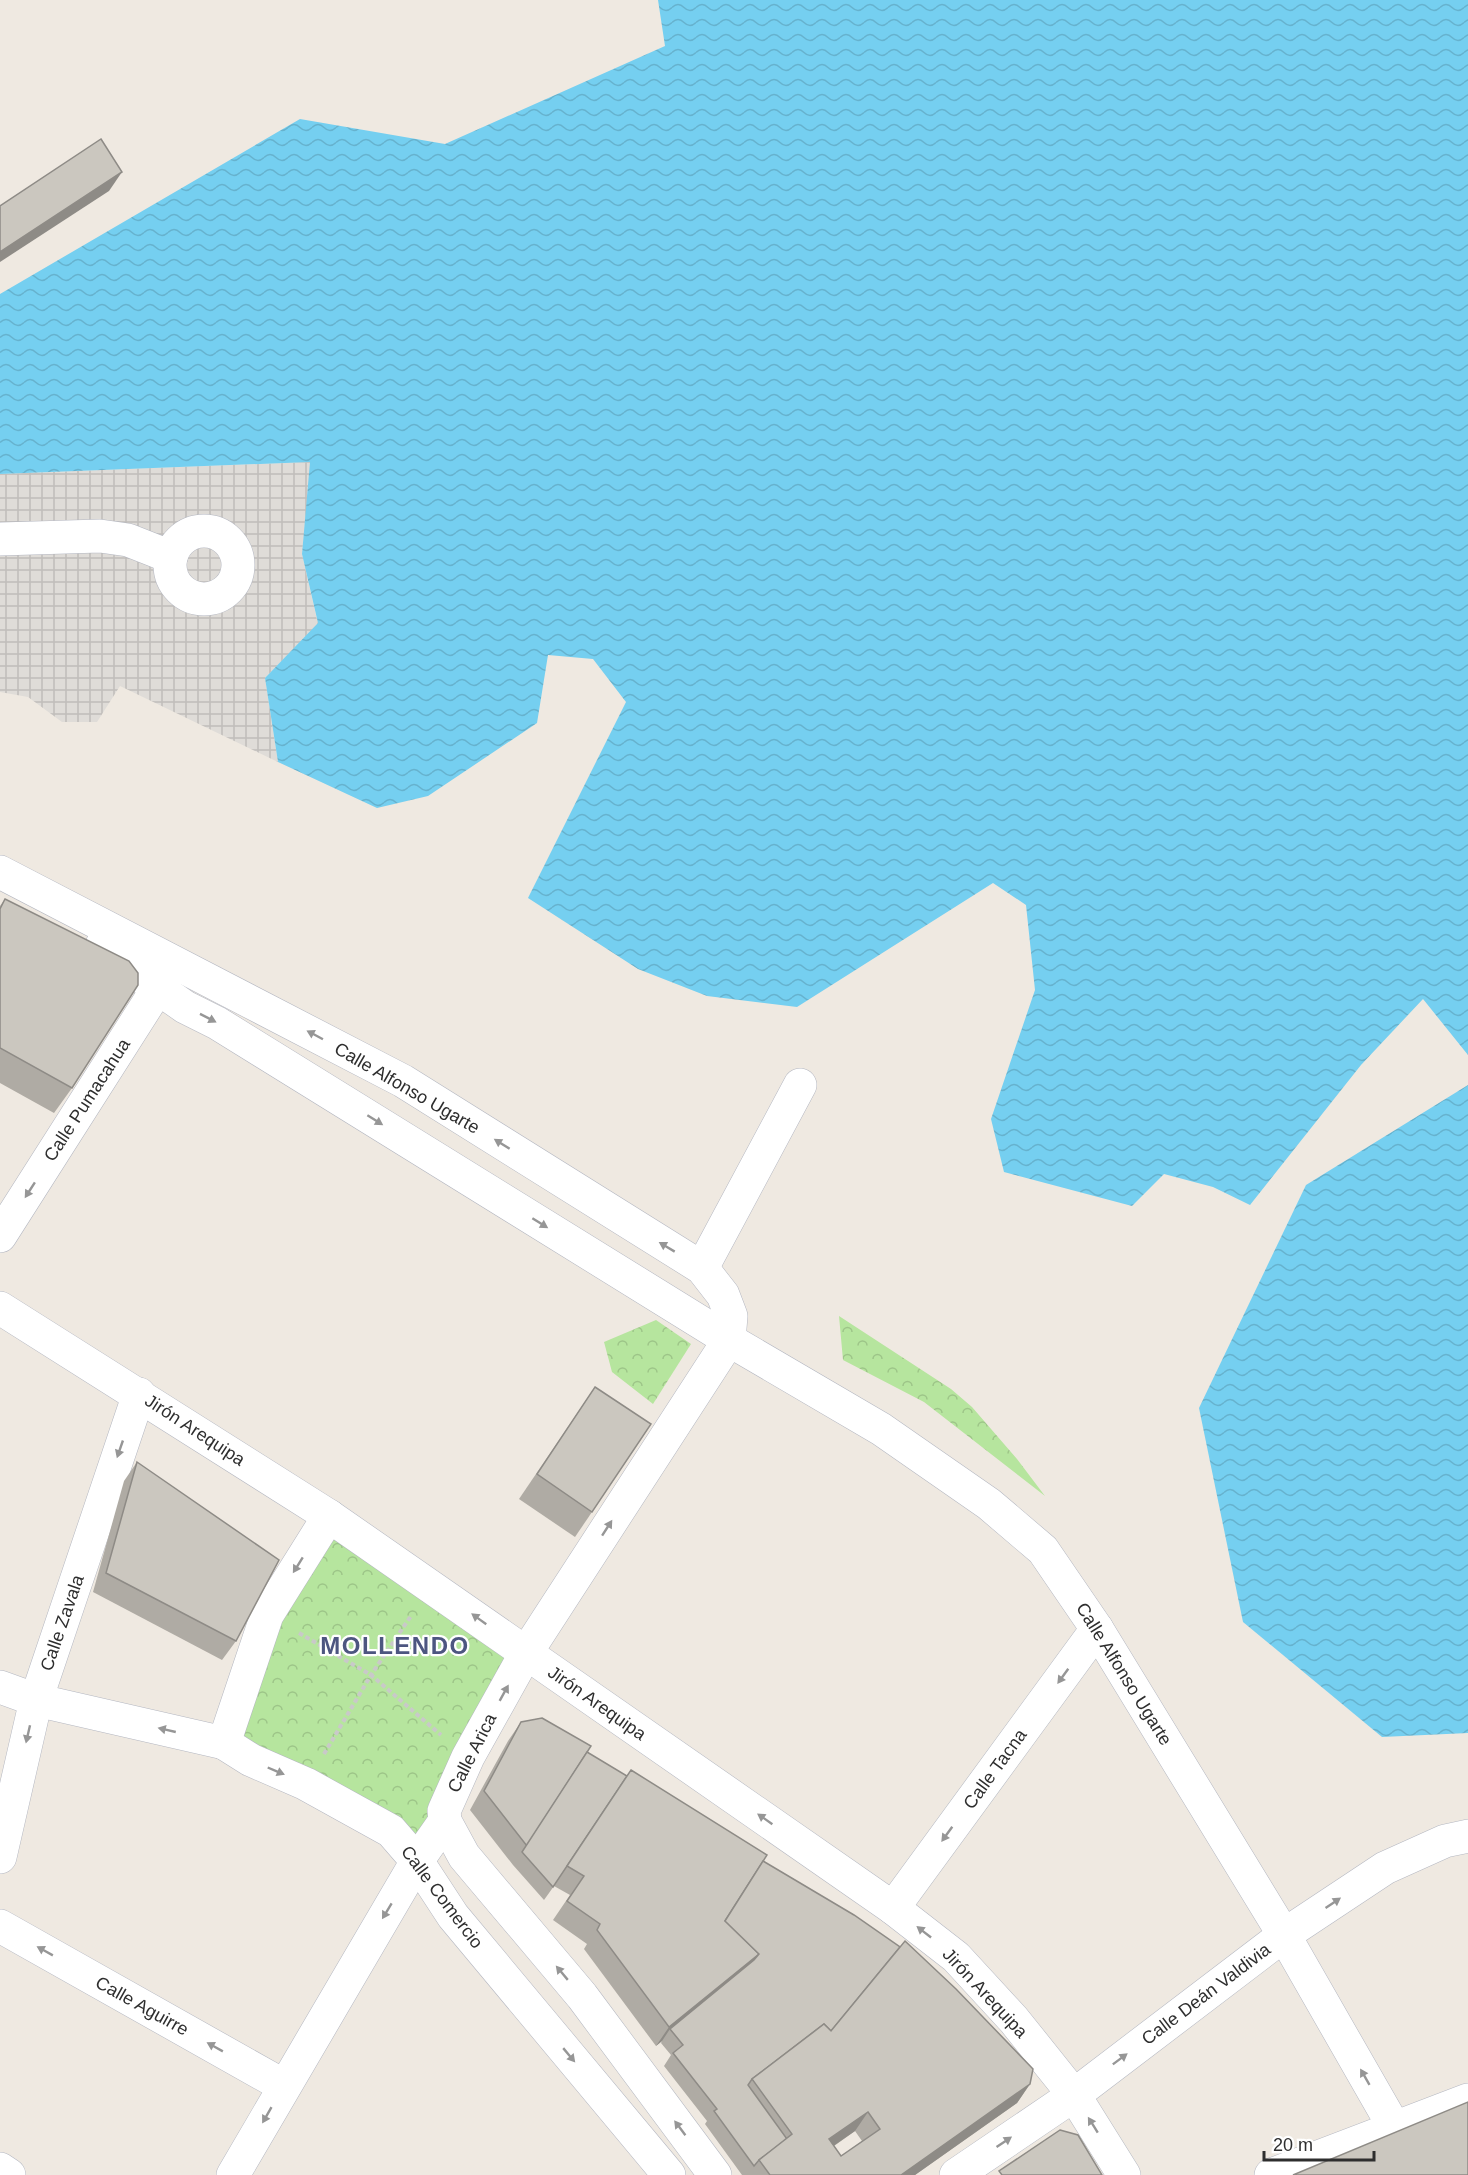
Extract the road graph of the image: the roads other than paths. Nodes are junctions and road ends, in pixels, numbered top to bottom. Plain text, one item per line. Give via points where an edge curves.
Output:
1 (0, 539) edge
2 (171, 557) dead end
3 (0, 872) edge
4 (0, 905) edge
5 (81, 914) junction
6 (115, 958) junction
7 (166, 975) junction
8 (800, 1084) dead end
9 (0, 1236) edge
10 (702, 1268) junction
11 (0, 1308) edge
12 (729, 1340) junction
13 (139, 1394) junction
14 (329, 1516) junction
15 (1097, 1629) junction
16 (526, 1653) junction
17 (0, 1687) edge
18 (36, 1700) junction
19 (224, 1743) junction
20 (445, 1821) junction
21 (1468, 1836) edge
22 (0, 1857) edge
23 (417, 1861) junction
24 (893, 1908) junction
25 (0, 1926) edge
26 (1284, 1935) junction
27 (284, 2086) junction
28 (1074, 2095) junction
29 (1468, 2100) edge
30 (1394, 2127) junction
31 (0, 2169) edge
32 (9, 2175) edge
33 (233, 2175) edge
34 (669, 2175) edge
35 (715, 2175) edge
36 (956, 2175) edge
37 (1124, 2175) edge
38 (1271, 2175) edge

1 - 2 street via 100,536 128,540
3 - 5 street
4 - 6 street, Calle Alfonso Ugarte
5 - 6 street, Calle Alfonso Ugarte via 96,939
5 - 7 street, Calle Alfonso Ugarte
6 - 7 street, Calle Alfonso Ugarte
7 -> 9 street, Calle Pumacahua
10 -> 7 street, Calle Alfonso Ugarte via 403,1082 227,988
7 -> 12 street, Calle Alfonso Ugarte via 185,1007 217,1023
8 - 10 street
10 - 12 street, Calle Alfonso Ugarte via 723,1295 731,1316
11 - 13 street, Jirón Arequipa
12 - 15 street, Calle Alfonso Ugarte via 881,1429 989,1504 1043,1551
16 -> 12 street, Calle Arica
13 - 14 street, Jirón Arequipa
13 -> 18 street, Calle Zavala
16 -> 14 street, Jirón Arequipa
14 -> 19 street via 267,1615
15 -> 24 street, Calle Tacna
15 - 26 street, Calle Alfonso Ugarte
20 -> 16 street, Calle Arica via 444,1811 468,1757
24 -> 16 street, Jirón Arequipa
17 - 18 street, Calle Comercio
19 -> 18 street, Calle Comercio
18 -> 22 street, Calle Zavala
19 -> 23 street, Calle Comercio via 391,1831
20 - 23 street, Calle Arica
35 -> 20 street via 582,1996 464,1856
26 -> 21 street, Calle Deán Valdivia via 1385,1868 1445,1841
23 -> 27 street, Calle Arica
23 -> 34 street, Calle Comercio via 453,1916
28 -> 24 street, Jirón Arequipa via 1014,2020 956,1957
27 -> 25 street, Calle Aguirre
28 -> 26 street, Calle Deán Valdivia
30 -> 26 street, Calle Alfonso Ugarte
27 -> 33 street, Calle Arica
36 -> 28 street, Calle Deán Valdivia
37 -> 28 street, Jirón Arequipa
29 - 30 street
30 - 38 street
31 - 32 street

